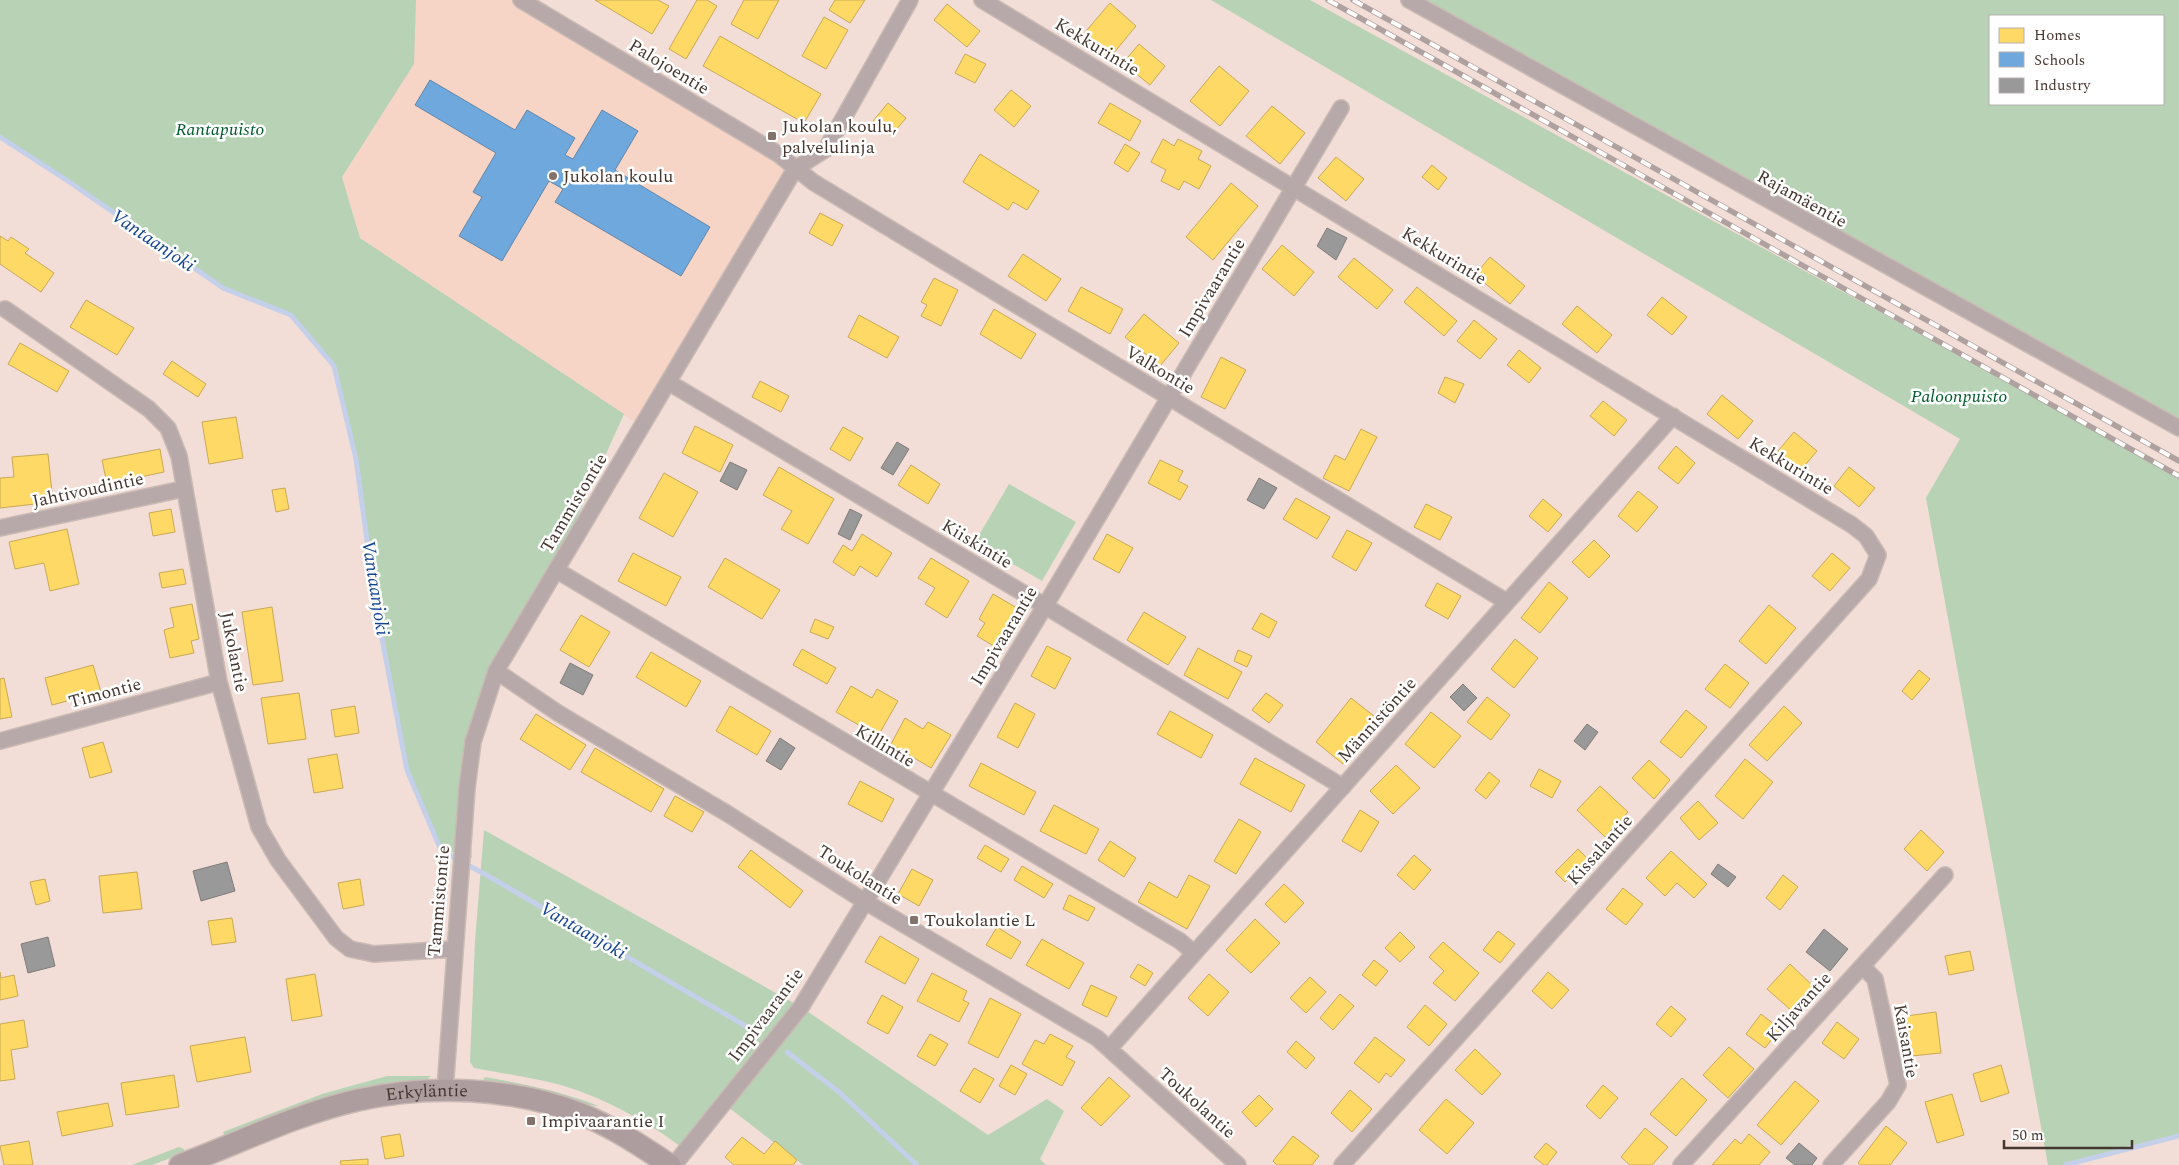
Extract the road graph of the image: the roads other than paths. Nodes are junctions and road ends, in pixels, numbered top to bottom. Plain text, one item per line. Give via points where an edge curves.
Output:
1 (521, 0) edge
2 (910, 0) edge
3 (982, 0) edge
4 (1408, 0) edge
5 (1341, 108) dead end
6 (795, 169) junction
7 (1294, 188) junction
8 (5, 309) dead end
9 (668, 382) junction
10 (1169, 398) junction
11 (1673, 416) junction
12 (2179, 428) edge
13 (183, 489) junction
14 (0, 528) edge
15 (1878, 555) joint
16 (556, 570) junction
17 (1507, 602) junction
18 (1045, 606) junction
19 (496, 671) junction
20 (219, 682) junction
21 (0, 741) edge
22 (1343, 787) junction
23 (930, 794) junction
24 (1945, 875) dead end
25 (864, 901) junction
26 (454, 949) junction
27 (1194, 953) junction
28 (1862, 966) junction
29 (1109, 1049) junction
30 (445, 1090) junction
31 (184, 1164) edge
32 (670, 1165) edge
33 (674, 1165) edge
34 (1238, 1165) edge
35 (1342, 1165) edge
36 (1682, 1165) edge
37 (1831, 1165) edge

1 - 6 street, Palojoentie via 778,154
2 - 6 street, Tammistontie via 826,149
3 - 7 street, Kekkurintie
4 - 12 street, Rajamäentie
5 - 7 street, Impivaarantie
6 - 9 street, Tammistontie
6 - 10 street, Valkontie
7 - 10 street, Impivaarantie
7 - 11 street, Kekkurintie
8 - 13 street, Jukolantie via 148,409 168,428 179,456
9 - 16 street, Tammistontie
9 - 18 street, Kiiskintie
10 - 17 street, Valkontie
10 - 18 street, Impivaarantie
11 - 15 street, Kekkurintie via 1852,525 1866,536
11 - 17 street, Männistöntie
13 - 14 street, Jahtivoudintie
13 - 20 street, Jukolantie
15 - 35 street, Kissalantie via 1868,579
16 - 19 street, Tammistontie
16 - 23 street, Killintie
17 - 22 street, Männistöntie
18 - 22 street, Kiiskintie
18 - 23 street, Impivaarantie
19 - 25 street, Toukolantie via 558,713 728,814
19 - 26 street, Tammistontie via 473,742
20 - 21 street, Timontie
20 - 26 street, Jukolantie via 259,827 278,860 336,938 350,949 374,954
22 - 27 street, Männistöntie
23 - 25 street, Impivaarantie
23 - 27 street, Killintie
24 - 28 street, Kiljavantie
25 - 29 street, Toukolantie via 1097,1038
25 - 33 street, Impivaarantie via 801,1007
26 - 30 street, Tammistontie
27 - 29 street, Männistöntie
28 - 36 street, Kiljavantie
28 - 37 street, Kaisantie via 1876,979 1898,1085 1888,1102
29 - 34 street, Toukolantie
30 - 31 street, Erkyläntie via 398,1092 356,1100 301,1117
30 - 32 street, Erkyläntie via 512,1096 581,1114 624,1135

